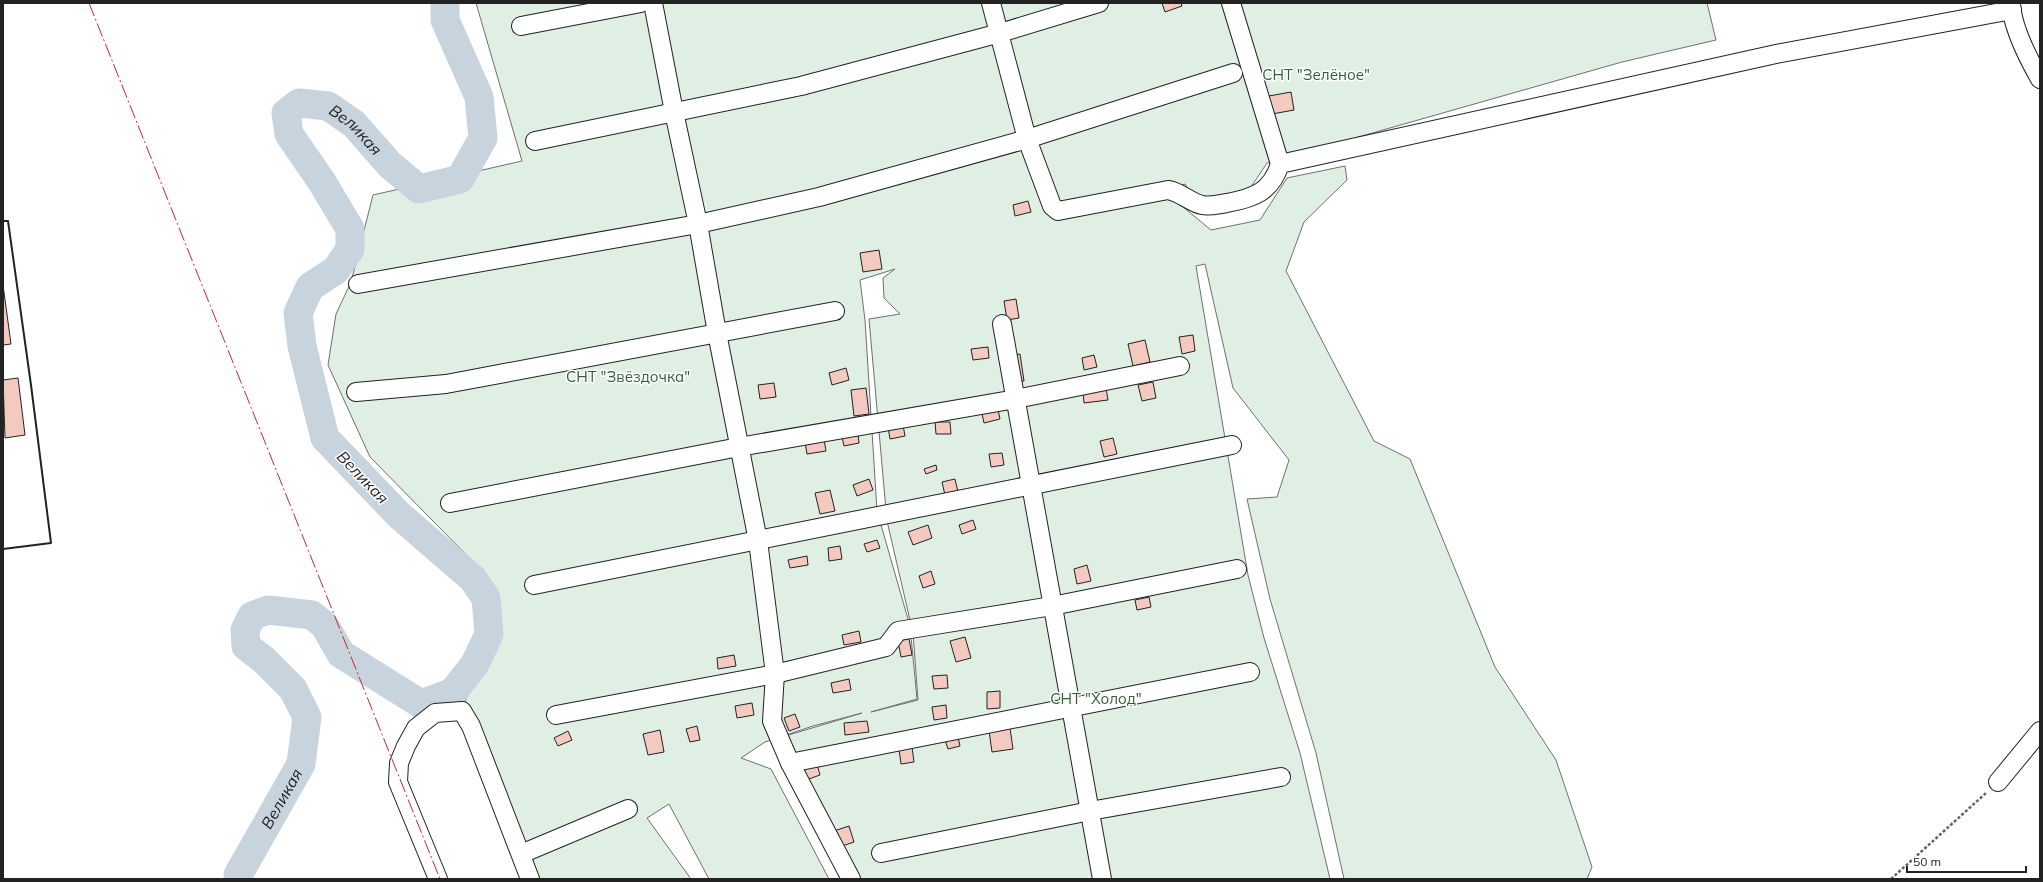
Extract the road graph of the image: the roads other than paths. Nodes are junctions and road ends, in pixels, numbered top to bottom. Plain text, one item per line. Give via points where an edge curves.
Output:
1 (641, 3) edge
2 (653, 3) edge
3 (991, 3) edge
4 (1099, 3) edge
5 (1231, 3) edge
6 (2012, 7) edge
7 (522, 26) dead end
8 (1000, 33) junction
9 (1233, 73) dead end
10 (2040, 79) edge
11 (674, 112) junction
12 (1027, 139) junction
13 (535, 141) dead end
14 (1280, 164) junction
15 (698, 224) junction
16 (358, 284) dead end
17 (835, 311) dead end
18 (1002, 324) dead end
19 (717, 333) junction
20 (1180, 366) dead end
21 (356, 392) dead end
22 (1016, 399) junction
23 (1232, 445) dead end
24 (739, 447) junction
25 (1031, 484) junction
26 (450, 503) dead end
27 (758, 541) junction
28 (1237, 569) dead end
29 (534, 585) dead end
30 (1052, 606) junction
31 (1250, 672) dead end
32 (775, 674) junction
33 (1072, 709) junction
34 (556, 716) dead end
35 (2040, 731) edge
36 (790, 763) junction
37 (1281, 777) dead end
38 (1998, 782) road end
39 (628, 809) dead end
40 (1090, 811) junction
41 (881, 853) dead end
42 (520, 854) junction
43 (438, 879) edge
44 (530, 879) edge
45 (851, 879) edge
46 (1102, 879) edge

1 - 7 street
2 - 11 street
3 - 8 street
4 - 8 street
5 - 14 street
6 - 10 street via 2025,50
6 - 14 street via 1776,54
8 - 11 street via 801,86
8 - 12 street
9 - 12 street
11 - 13 street
11 - 15 street
12 - 14 street via 1052,206 1058,211 1168,190 1204,206 1248,199 1259,195 1268,186 1277,175
12 - 15 street via 819,197
15 - 16 street
15 - 19 street
17 - 19 street
18 - 22 street
19 - 21 street via 446,384
19 - 24 street
20 - 22 street
22 - 24 street
22 - 25 street
23 - 25 street
24 - 26 street
24 - 27 street
25 - 27 street
25 - 30 street
27 - 29 street
27 - 32 street
28 - 30 street
30 - 32 street via 898,631 886,648
30 - 33 street
31 - 33 street
32 - 34 street
32 - 36 street via 772,721
33 - 36 street
33 - 40 street
35 - 38 street
36 - 45 street
37 - 40 street
39 - 42 street
40 - 41 street
40 - 46 street
42 - 43 street via 471,726 462,711 435,713 416,728 406,746 399,763 398,782
42 - 44 street

